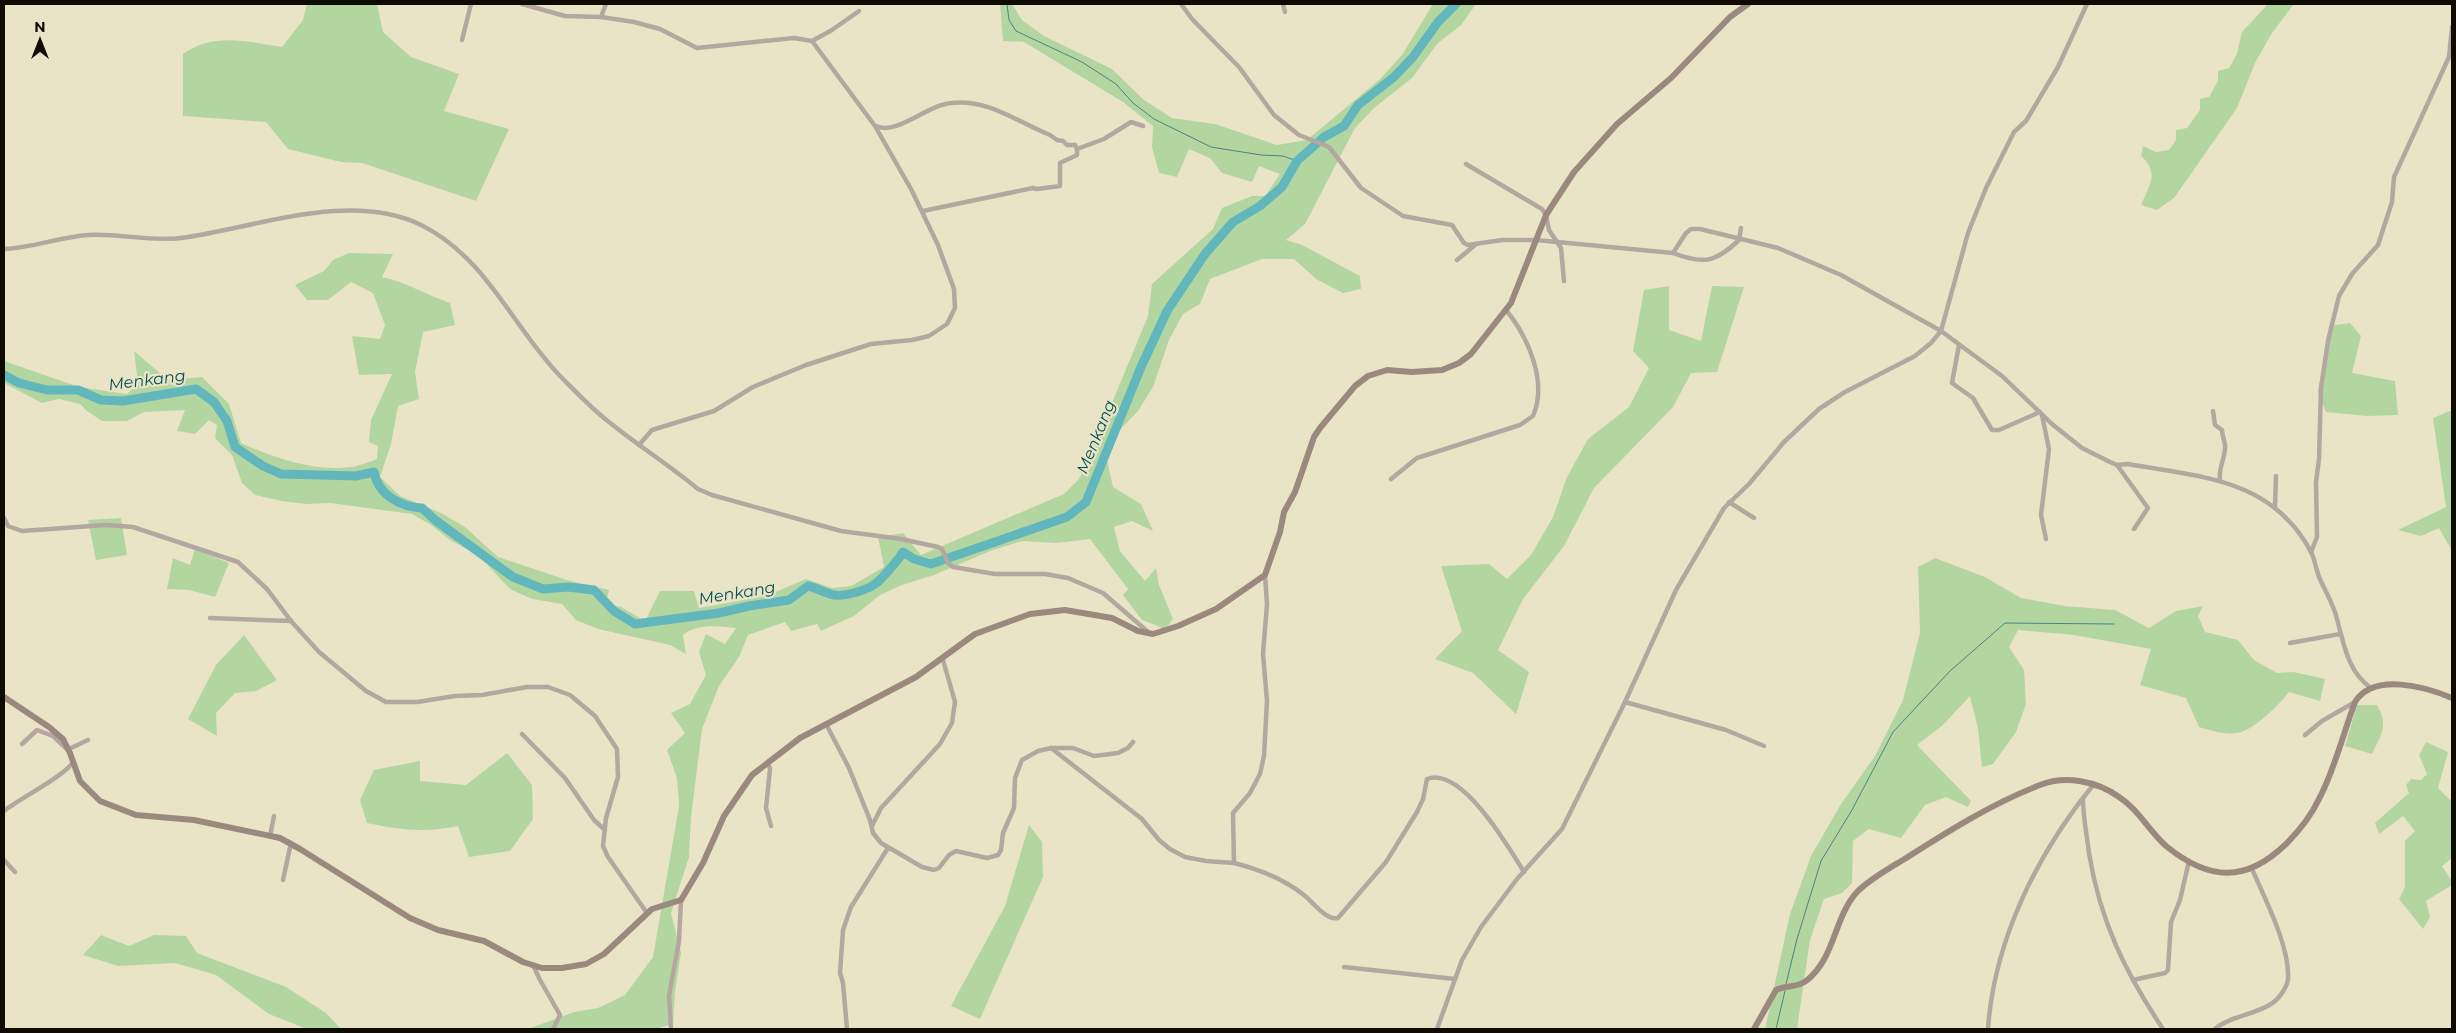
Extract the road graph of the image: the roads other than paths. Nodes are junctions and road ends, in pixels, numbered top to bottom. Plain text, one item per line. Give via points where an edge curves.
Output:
1 (471, 4) edge
2 (522, 4) edge
3 (606, 4) edge
4 (1181, 4) edge
5 (1283, 4) edge
6 (1748, 4) edge
7 (2087, 4) edge
8 (859, 11) dead end
9 (1286, 12) dead end
10 (601, 16) junction
11 (2452, 27) edge
12 (462, 40) dead end
13 (812, 41) junction
14 (875, 126) junction
15 (1143, 126) dead end
16 (1077, 149) junction
17 (1466, 164) dead end
18 (923, 211) junction
19 (1546, 215) junction
20 (1741, 228) dead end
21 (1536, 240) junction
22 (1739, 240) junction
23 (1560, 243) junction
24 (1477, 244) junction
25 (4, 249) edge
26 (1673, 253) junction
27 (1457, 260) dead end
28 (1564, 280) dead end
29 (1506, 310) junction
30 (1941, 331) junction
31 (1959, 345) junction
32 (2213, 411) dead end
33 (2041, 413) junction
34 (639, 445) junction
35 (2117, 465) junction
36 (2276, 476) dead end
37 (1391, 479) dead end
38 (2220, 481) junction
39 (1729, 502) junction
40 (2275, 508) junction
41 (4, 518) edge
42 (1754, 518) dead end
43 (2134, 529) dead end
44 (2046, 539) dead end
45 (2311, 552) junction
46 (1264, 575) junction
47 (210, 618) dead end
48 (291, 621) junction
49 (1153, 634) junction
50 (2340, 634) junction
51 (2290, 643) dead end
52 (942, 660) junction
53 (2363, 683) junction
54 (2372, 688) junction
55 (2363, 694) junction
56 (4, 697) edge
57 (2452, 698) edge
58 (1624, 702) junction
59 (2355, 702) junction
60 (826, 724) junction
61 (522, 734) dead end
62 (2305, 735) dead end
63 (88, 740) dead end
64 (1133, 742) dead end
65 (22, 744) dead end
66 (1764, 746) dead end
67 (1051, 748) junction
68 (69, 749) junction
69 (73, 762) junction
70 (768, 763) junction
71 (2094, 784) junction
72 (2083, 799) junction
73 (4, 811) edge
74 (274, 816) dead end
75 (771, 826) dead end
76 (872, 826) junction
77 (605, 830) junction
78 (270, 836) junction
79 (291, 843) junction
80 (888, 848) junction
81 (4, 860) edge
82 (2189, 861) junction
83 (1234, 863) junction
84 (2252, 869) junction
85 (15, 872) dead end
86 (1524, 872) junction
87 (283, 880) dead end
88 (680, 900) junction
89 (647, 913) junction
90 (534, 965) junction
91 (1344, 967) dead end
92 (1455, 979) junction
93 (2133, 980) junction
94 (553, 1029) edge
95 (671, 1029) edge
96 (847, 1029) edge
97 (1437, 1029) edge
98 (1754, 1029) edge
99 (1988, 1029) edge
100 (2163, 1029) edge
101 (2215, 1029) edge

1 - 12 street
2 - 10 street via 565,16
3 - 10 street
4 - 24 street via 1239,67 1274,115 1299,135 1333,151 1362,188 1390,209 1414,219 1452,225 1464,243
5 - 9 street
6 - 19 street via 1730,17 1691,58 1617,124 1574,172
7 - 30 street via 2058,67 2026,121 2014,132 1986,188 1964,248
8 - 13 street
10 - 13 street via 660,29 697,48 804,38
11 - 45 street via 2449,57 2394,177 2392,202 2376,250 2352,274 2339,296 2321,388 2317,537
13 - 14 street
14 - 16 street via 889,128 940,104 976,103 1067,145 1075,145
14 - 18 street
15 - 16 street via 1132,122 1104,139
16 - 18 street via 1077,155 1060,163 1060,186 1023,189
17 - 19 street
18 - 34 street via 956,298 955,308 943,328 929,336 870,344 806,365 753,387 706,414 652,430
19 - 21 street
19 - 23 street via 1549,230
20 - 22 street
21 - 23 street
21 - 24 street
21 - 29 street
22 - 26 street via 1719,257 1710,260 1693,260
22 - 26 street via 1714,232 1691,230 1683,235
22 - 30 street via 1778,248 1811,261
23 - 26 street
23 - 28 street
24 - 27 street
25 - 34 street via 90,235 178,238 317,211 371,212 408,221 445,241 475,266 555,370 596,411
29 - 37 street via 1535,364 1537,394 1533,416 1520,425 1417,458
29 - 46 street via 1471,354 1452,366 1432,372 1387,370 1368,376 1355,386 1314,437 1295,492 1284,512
30 - 31 street
30 - 39 street via 1909,360 1819,409
31 - 33 street via 2002,376
31 - 33 street via 1952,383 1973,398 1992,430
32 - 38 street via 2215,425 2222,430 2226,447
33 - 35 street via 2082,448
33 - 44 street via 2049,449 2041,515
34 - 49 street via 698,489 712,495 841,531 901,538 938,547 953,567 1003,574 1056,575 1084,583 1103,592 1140,627
35 - 38 street via 2128,464
35 - 43 street via 2148,508
36 - 40 street
38 - 40 street via 2263,498
39 - 42 street
39 - 58 street via 1682,578
40 - 45 street
41 - 48 street via 8,526 22,531 106,525 133,528 204,549 241,564
45 - 50 street
46 - 49 street via 1216,609
46 - 83 street via 1267,604 1263,662 1267,701 1264,756 1260,774 1250,793 1233,813
47 - 48 street
48 - 77 street via 324,657 366,691 386,702 417,702 536,687 559,690 578,700 604,727 617,748 618,777
49 - 52 street via 1096,614 1065,610 1046,612 1008,621 975,634
50 - 51 street
50 - 53 street via 2350,662
52 - 60 street
52 - 76 street via 955,702 952,723 940,744 881,808
53 - 54 street
53 - 55 street
54 - 55 street
54 - 57 street via 2422,687
55 - 59 street
56 - 68 street via 50,727
58 - 66 street via 1726,730
58 - 86 street via 1562,829
59 - 62 street via 2322,720
59 - 84 street via 2318,802 2286,844
60 - 70 street via 800,738
60 - 76 street via 849,768
61 - 77 street via 565,778 594,820
63 - 68 street
64 - 67 street via 1118,753 1098,756 1073,748
65 - 68 street via 40,730 54,736
67 - 80 street via 1038,751 1019,765 1014,808 1003,833 1001,850 995,857 956,851 934,870
67 - 83 street via 1142,819 1170,849 1184,857
68 - 69 street
69 - 73 street via 68,771 36,788
69 - 78 street via 85,788 111,807 136,815 194,820
70 - 75 street via 766,812
70 - 88 street via 743,785
71 - 72 street
71 - 82 street via 2122,798 2164,844
71 - 98 street via 2062,780 2041,784 1978,814 1877,876 1848,903 1830,948 1816,970 1799,985 1776,990
72 - 93 street via 2096,894 2105,922
72 - 99 street via 2046,852 2022,895 1993,988
74 - 78 street
76 - 80 street via 874,836
77 - 89 street via 604,846 608,857
78 - 79 street
79 - 87 street
79 - 90 street via 419,922 484,941
80 - 96 street via 851,907 843,930 840,973
81 - 85 street
82 - 84 street via 2219,872 2240,873
82 - 93 street via 2184,887 2171,922 2168,970
83 - 86 street via 1285,883 1329,917 1338,918 1386,862 1420,805 1427,779 1434,778 1451,783 1467,795 1498,829
84 - 101 street via 2280,936 2287,983 2273,1003
86 - 92 street via 1481,927
88 - 89 street
88 - 95 street via 679,941 669,996
89 - 90 street via 612,948 586,964 552,969
90 - 94 street via 560,1015
91 - 92 street
92 - 97 street
93 - 100 street

